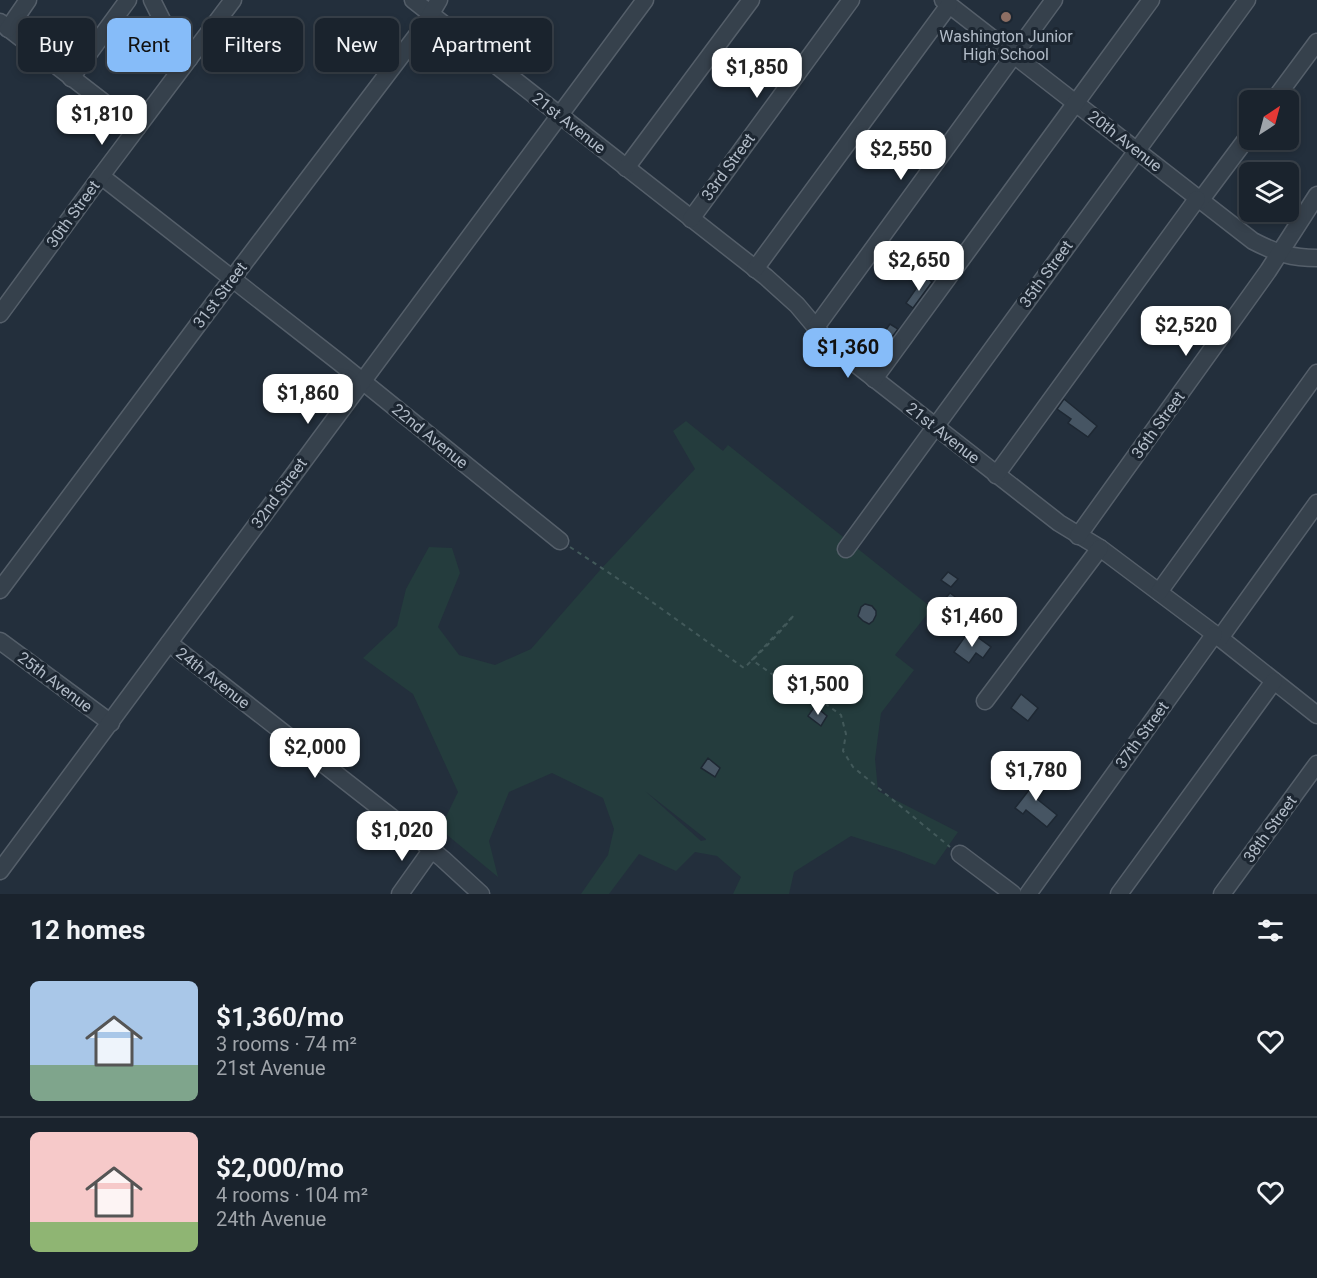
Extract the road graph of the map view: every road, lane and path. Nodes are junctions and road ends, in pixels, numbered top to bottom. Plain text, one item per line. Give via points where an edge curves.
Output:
1 (28, 0) edge
2 (128, 0) edge
3 (152, 0) edge
4 (233, 0) edge
5 (413, 0) edge
6 (645, 0) edge
7 (751, 0) edge
8 (851, 0) edge
9 (1054, 0) edge
10 (1151, 0) edge
11 (1246, 0) edge
12 (946, 2) edge
13 (435, 7) edge
14 (161, 18) edge
15 (4, 26) edge
16 (1317, 42) edge
17 (1014, 55) junction
18 (191, 56) edge
19 (179, 72) edge
20 (71, 78) junction
21 (1281, 90) edge
22 (1077, 103) junction
23 (560, 116) junction
24 (137, 128) junction
25 (1239, 148) edge
26 (1137, 149) junction
27 (626, 168) junction
28 (101, 176) junction
29 (1199, 200) junction
30 (1315, 202) edge
31 (691, 219) junction
32 (1280, 254) junction
33 (1317, 258) edge
34 (755, 269) junction
35 (232, 279) junction
36 (0, 314) edge
37 (816, 327) junction
38 (1317, 373) edge
39 (874, 379) junction
40 (363, 381) junction
41 (935, 426) junction
42 (996, 475) junction
43 (1317, 503) edge
44 (1078, 536) junction
45 (560, 541) joint
46 (1100, 548) junction
47 (846, 549) dead end
48 (0, 590) edge
49 (1159, 592) junction
50 (1217, 637) junction
51 (0, 641) edge
52 (169, 643) junction
53 (752, 660) junction
54 (1274, 681) junction
55 (985, 701) dead end
56 (1317, 715) edge
57 (111, 723) junction
58 (1317, 764) edge
59 (432, 849) junction
60 (960, 854) joint
61 (0, 872) edge
62 (400, 894) edge
63 (481, 894) edge
64 (1013, 894) edge
65 (1028, 894) edge
66 (1119, 894) edge
67 (1222, 894) edge

1 - 15 street
2 - 20 street
3 - 14 street
4 - 18 street, 30th Street
5 - 13 street, 21st Avenue
6 - 23 street, 32nd Street
7 - 27 street
8 - 31 street, 33rd Street
9 - 17 street
10 - 22 street
11 - 26 street, 35th Street
12 - 17 street, 20th Avenue
12 - 34 street
13 - 23 street, 21st Avenue
13 - 35 street, 31st Street
15 - 20 street
16 - 21 street
17 - 22 street, 20th Avenue
17 - 37 street
19 - 24 street, 30th Street
20 - 24 street
22 - 26 street, 20th Avenue
22 - 39 street
23 - 27 street, 21st Avenue
23 - 40 street, 32nd Street
24 - 28 street, 30th Street
25 - 29 street
26 - 29 street, 20th Avenue
26 - 41 street, 35th Street
27 - 31 street, 21st Avenue
28 - 35 street, 22nd Avenue
28 - 36 street, 30th Street
29 - 32 street, 20th Avenue via 1253,241
29 - 42 street
30 - 32 street, 36th Street
31 - 34 street, 21st Avenue
32 - 33 street, 20th Avenue
32 - 44 street, 36th Street
34 - 37 street, 21st Avenue
35 - 40 street, 22nd Avenue
35 - 48 street, 31st Street
37 - 39 street, 21st Avenue
38 - 49 street
39 - 41 street, 21st Avenue
40 - 45 street, 22nd Avenue
40 - 52 street, 32nd Street
41 - 42 street, 21st Avenue
41 - 47 street, 35th Street
42 - 44 street, 21st Avenue
43 - 50 street, 37th Street
44 - 46 street, 21st Avenue
45 - 53 path via 744,668
46 - 49 street, 21st Avenue
46 - 55 street
49 - 50 street, 21st Avenue
50 - 54 street, 21st Avenue
50 - 65 street, 37th Street
51 - 57 street, 25th Avenue
52 - 57 street, 32nd Street
52 - 59 street, 24th Avenue
53 - 53 path via 774,640 794,615 766,645
53 - 60 path via 840,715 846,734 843,751 853,768
54 - 56 street, 21st Avenue
54 - 66 street
57 - 61 street, 32nd Street
58 - 67 street, 38th Street
59 - 62 street
59 - 63 street, 24th Avenue
60 - 64 street

